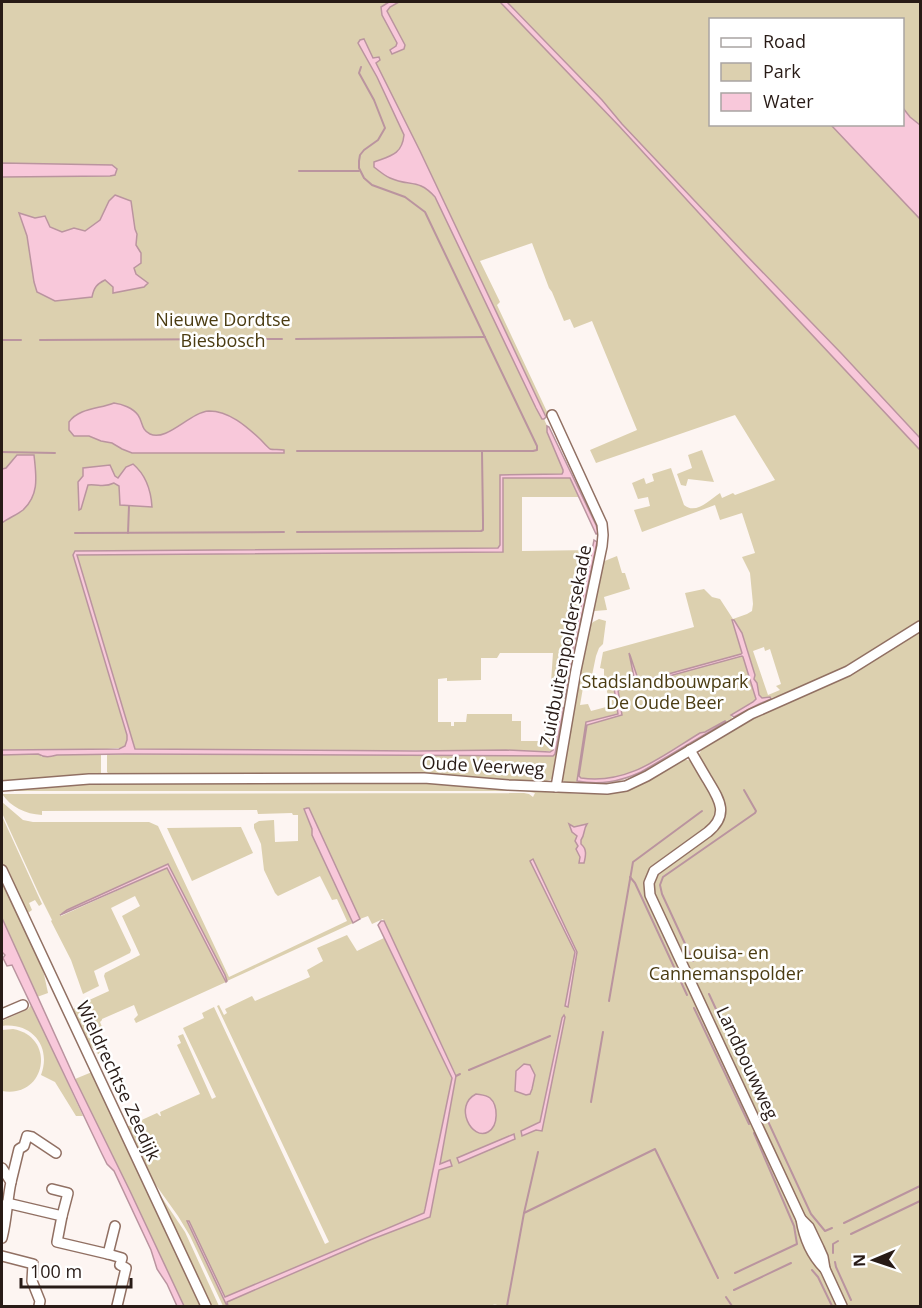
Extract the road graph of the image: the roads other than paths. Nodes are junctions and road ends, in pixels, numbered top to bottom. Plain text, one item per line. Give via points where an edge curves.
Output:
1 (552, 415) dead end
2 (921, 626) edge
3 (690, 750) junction
4 (2, 786) edge
5 (556, 787) junction
6 (2, 870) edge
7 (23, 1005) dead end
8 (2, 1014) edge
9 (56, 1153) dead end
10 (2, 1168) edge
11 (11, 1182) junction
12 (52, 1190) dead end
13 (7, 1203) junction
14 (62, 1216) junction
15 (115, 1226) dead end
16 (2, 1238) edge
17 (108, 1254) junction
18 (2, 1256) edge
19 (39, 1306) edge
20 (117, 1306) edge
21 (206, 1306) edge
22 (842, 1306) edge

1 - 5 street, Zuidbuitenpoldersekade via 603,532
2 - 3 street, Oude Veerweg via 848,671 751,714
3 - 5 street, Oude Veerweg via 626,786 599,790
3 - 22 street, Landbouwweg via 719,799 720,817 708,832 654,871 649,892 801,1219 824,1257 825,1269
4 - 5 street, Oude Veerweg via 89,779 424,778
6 - 21 street, Wieldrechtse Zeedijk
7 - 8 street
9 - 11 street via 27,1136 19,1149
10 - 11 street
11 - 13 street
12 - 14 street via 68,1193
13 - 14 street
13 - 16 street
14 - 17 street via 57,1242
15 - 17 street
17 - 20 street via 122,1258 120,1265 126,1268
18 - 19 street via 33,1264 32,1281

